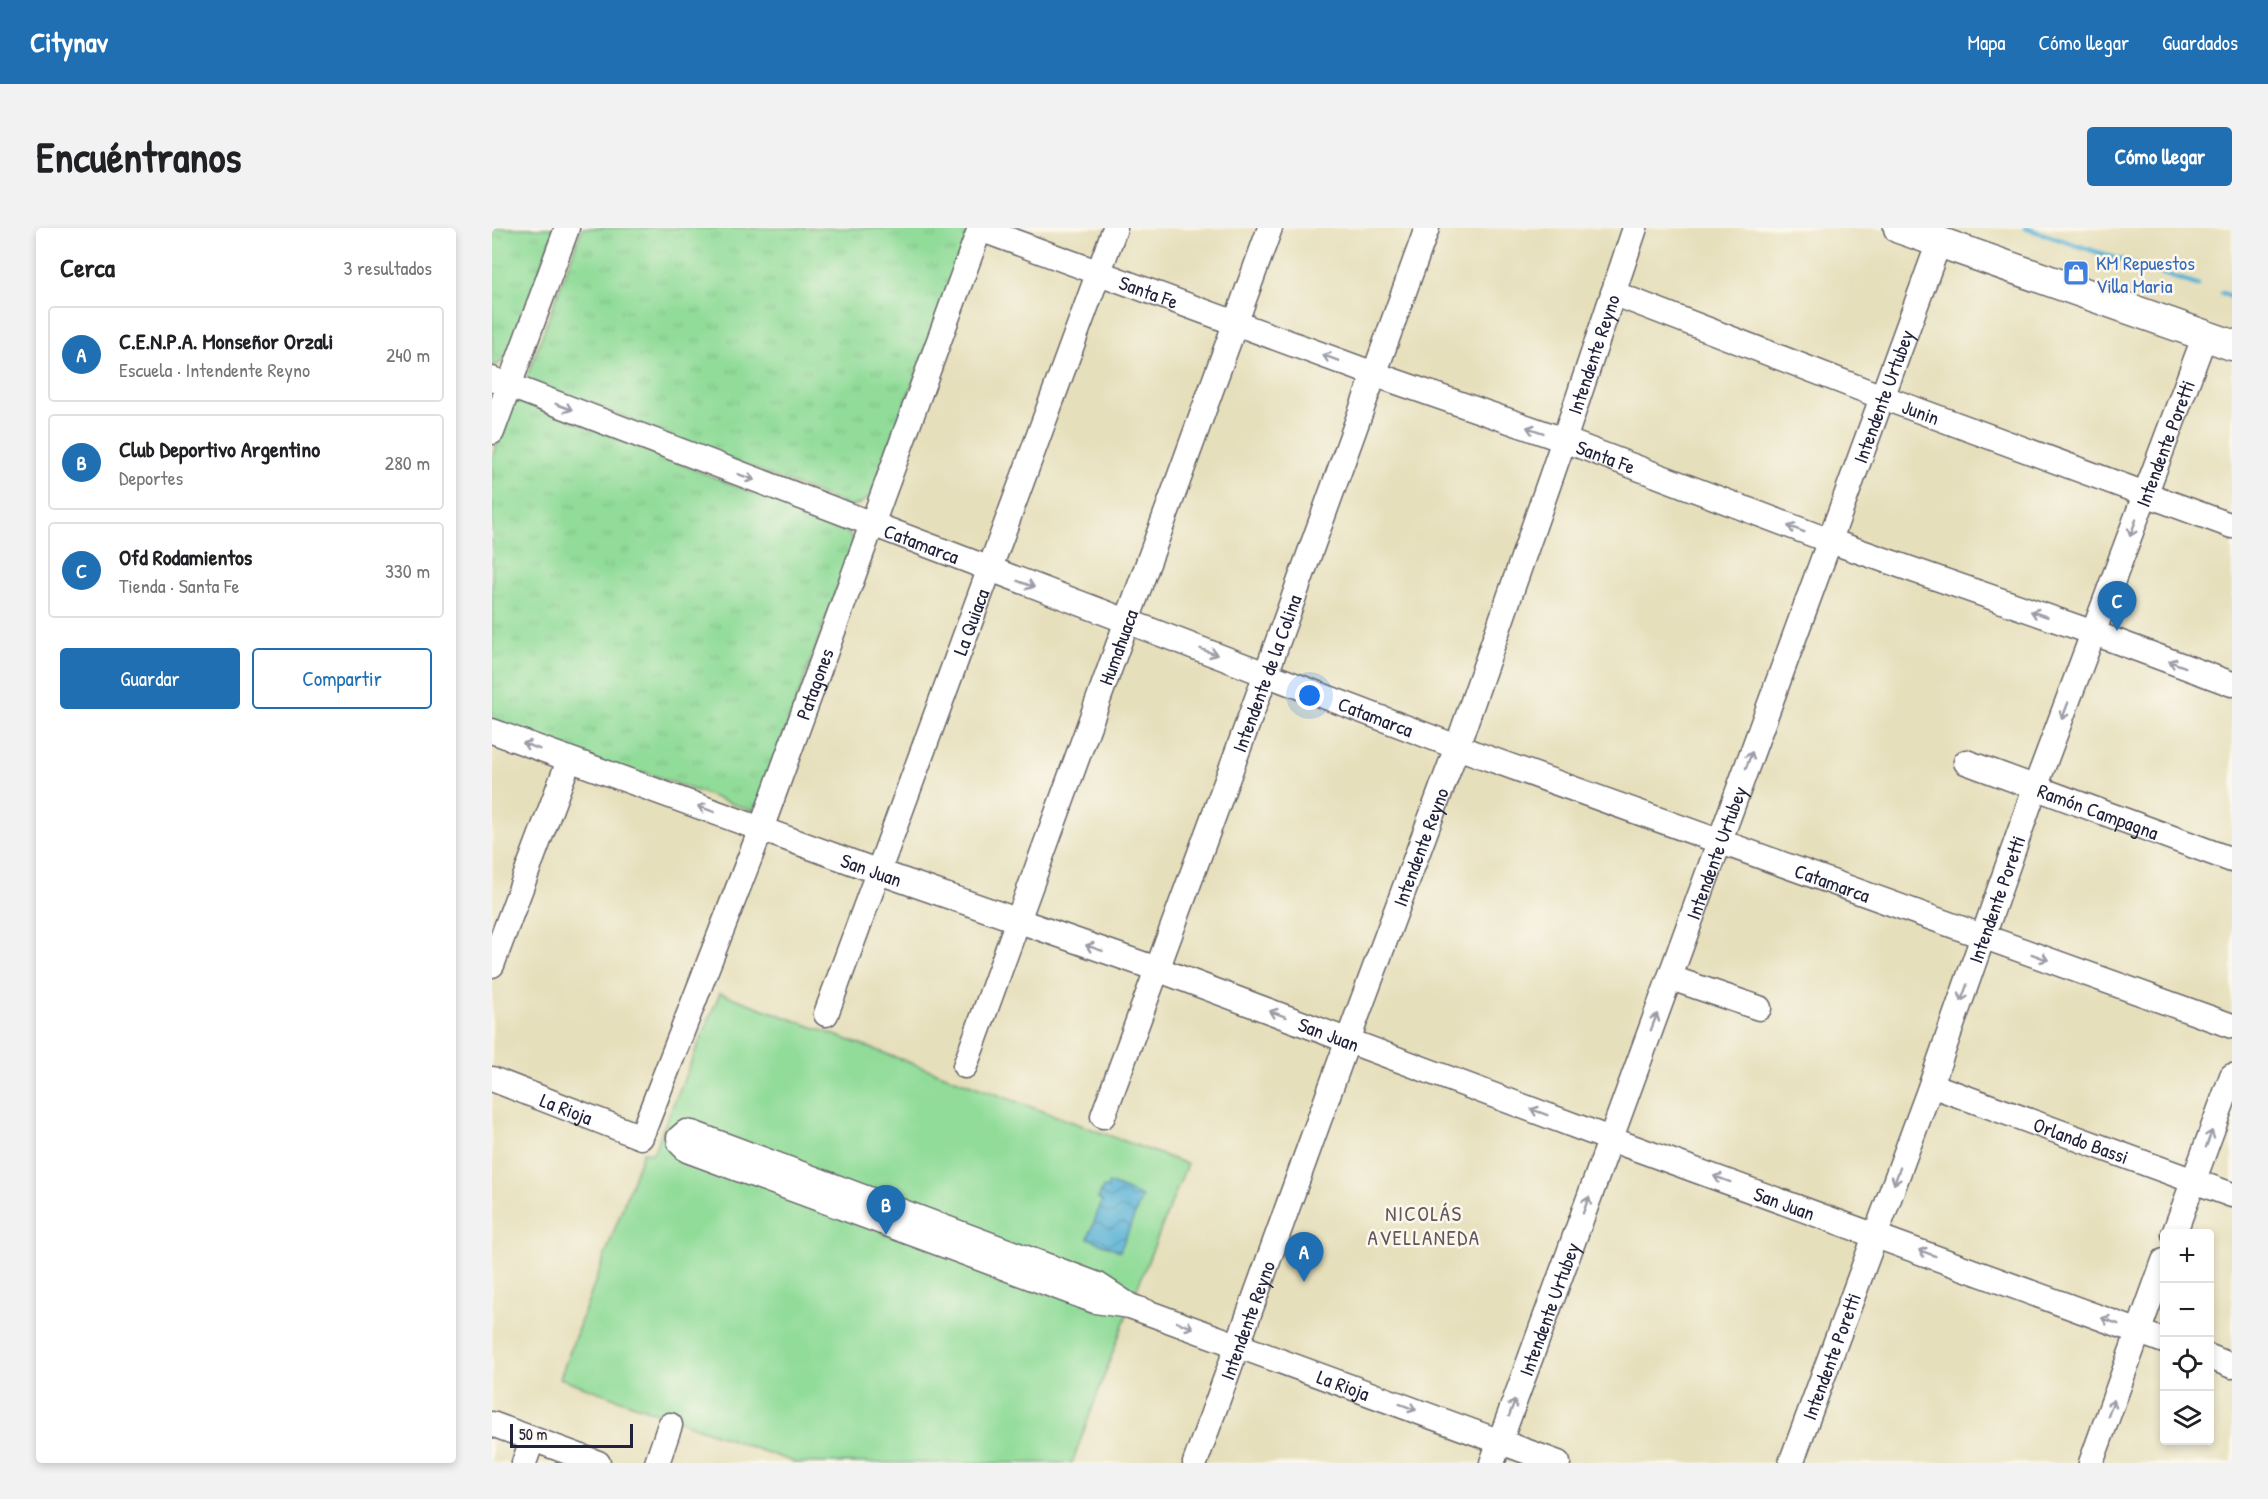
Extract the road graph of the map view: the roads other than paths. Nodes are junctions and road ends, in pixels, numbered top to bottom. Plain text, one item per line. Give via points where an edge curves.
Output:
1 (567, 228) edge
2 (1115, 228) edge
3 (1270, 228) edge
4 (1428, 228) edge
5 (1635, 228) edge
6 (1899, 228) edge
7 (980, 229) edge
8 (1939, 242) junction
9 (1100, 272) junction
10 (1613, 293) junction
11 (1234, 323) junction
12 (2219, 340) edge
13 (1374, 374) junction
14 (501, 382) edge
15 (1881, 397) junction
16 (492, 432) edge
17 (1564, 440) junction
18 (2145, 494) junction
19 (870, 525) junction
20 (2232, 526) edge
21 (1830, 541) junction
22 (988, 570) junction
23 (1127, 621) junction
24 (2094, 633) junction
25 (1266, 674) junction
26 (2232, 684) edge
27 (492, 731) edge
28 (1457, 747) junction
29 (569, 760) junction
30 (1966, 762) dead end
31 (2036, 788) junction
32 (761, 829) junction
33 (1719, 842) junction
34 (2232, 860) edge
35 (879, 872) junction
36 (1017, 921) junction
37 (1985, 937) junction
38 (492, 965) edge
39 (1157, 969) junction
40 (1671, 978) junction
41 (1759, 1008) dead end
42 (826, 1014) dead end
43 (2232, 1026) edge
44 (1348, 1040) junction
45 (965, 1066) dead end
46 (2232, 1076) edge
47 (492, 1079) edge
48 (1931, 1085) junction
49 (1103, 1116) dead end
50 (641, 1137) joint
51 (1610, 1139) junction
52 (2194, 1181) junction
53 (2232, 1195) edge
54 (2176, 1229) edge
55 (937, 1233) junction
56 (1876, 1234) junction
57 (2160, 1272) edge
58 (2139, 1331) junction
59 (2160, 1339) edge
60 (1237, 1344) junction
61 (2214, 1359) edge
62 (2232, 1366) edge
63 (492, 1424) edge
64 (670, 1425) dead end
65 (532, 1440) junction
66 (1496, 1452) edge
67 (524, 1463) edge
68 (598, 1463) edge
69 (657, 1463) edge
70 (1195, 1463) edge
71 (1558, 1463) edge
72 (1791, 1463) edge
73 (2091, 1463) edge

1 - 14 street
2 - 9 street, La Quiaca
3 - 11 street, Humahuaca
4 - 13 street, Intendente de la Colina
5 - 10 street, Intendente Reyno
6 - 8 main road
7 - 9 street, Santa Fe
7 - 19 street, Patagones
8 - 12 main road
8 - 15 street, Intendente Urtubey
9 - 11 street, Santa Fe
9 - 22 street, La Quiaca
10 - 15 street, Junin
10 - 17 street, Intendente Reyno
13 -> 11 street, Santa Fe
11 - 23 street, Humahuaca
12 - 18 street, Intendente Poretti
17 -> 13 street, Santa Fe
13 - 25 street, Intendente de la Colina
14 - 16 street
14 -> 19 street, Catamarca
15 - 18 street, Junin
15 - 21 street, Intendente Urtubey
21 -> 17 street, Santa Fe
17 - 28 street, Intendente Reyno
18 - 20 street, Junin
18 -> 24 street, Intendente Poretti
19 - 22 street, Catamarca
19 - 32 street, Patagones
24 -> 21 street, Santa Fe
33 -> 21 street, Intendente Urtubey
22 -> 23 street, Catamarca
22 - 35 street, La Quiaca
23 -> 25 street, Catamarca
23 - 36 street, Humahuaca
26 -> 24 street, Santa Fe
24 -> 31 street, Intendente Poretti
25 - 28 street, Catamarca
25 - 39 street, Intendente de la Colina
29 -> 27 street, San Juan
28 - 33 street, Catamarca
28 - 44 street, Intendente Reyno
32 -> 29 street, San Juan
29 - 38 street
30 - 31 street, Ramón Campagna
31 - 34 street, Ramón Campagna
31 - 37 street, Intendente Poretti
32 - 35 street, San Juan
32 - 50 street, Patagones
33 - 37 street, Catamarca
33 - 40 street, Intendente Urtubey
35 - 36 street, San Juan
35 - 42 street, La Quiaca
39 -> 36 street, San Juan
36 - 45 street, Humahuaca
37 -> 43 street, Catamarca
37 -> 48 street, Intendente Poretti
44 -> 39 street, San Juan
39 - 49 street, Intendente de la Colina
40 - 41 street
51 -> 40 street, Intendente Urtubey
51 -> 44 street, San Juan
44 - 60 street, Intendente Reyno
52 -> 46 street
47 - 50 street, La Rioja
48 - 52 street, Orlando Bassi
48 -> 56 street, Intendente Poretti
56 -> 51 street, San Juan
66 -> 51 street, Intendente Urtubey
52 - 53 street, Orlando Bassi
52 - 54 street
55 - 55 street via 692,1133 686,1132 679,1138 687,1150
55 -> 60 street, La Rioja via 1098,1285 1130,1306
58 -> 56 street, San Juan
56 - 72 street, Intendente Poretti
57 - 58 street
58 - 59 street, San Juan
73 -> 58 street
60 -> 66 street, La Rioja
60 - 70 street, Intendente Reyno
61 - 62 street
63 - 65 street
64 - 69 street
65 - 67 street
65 - 68 street
66 - 71 street, La Rioja

